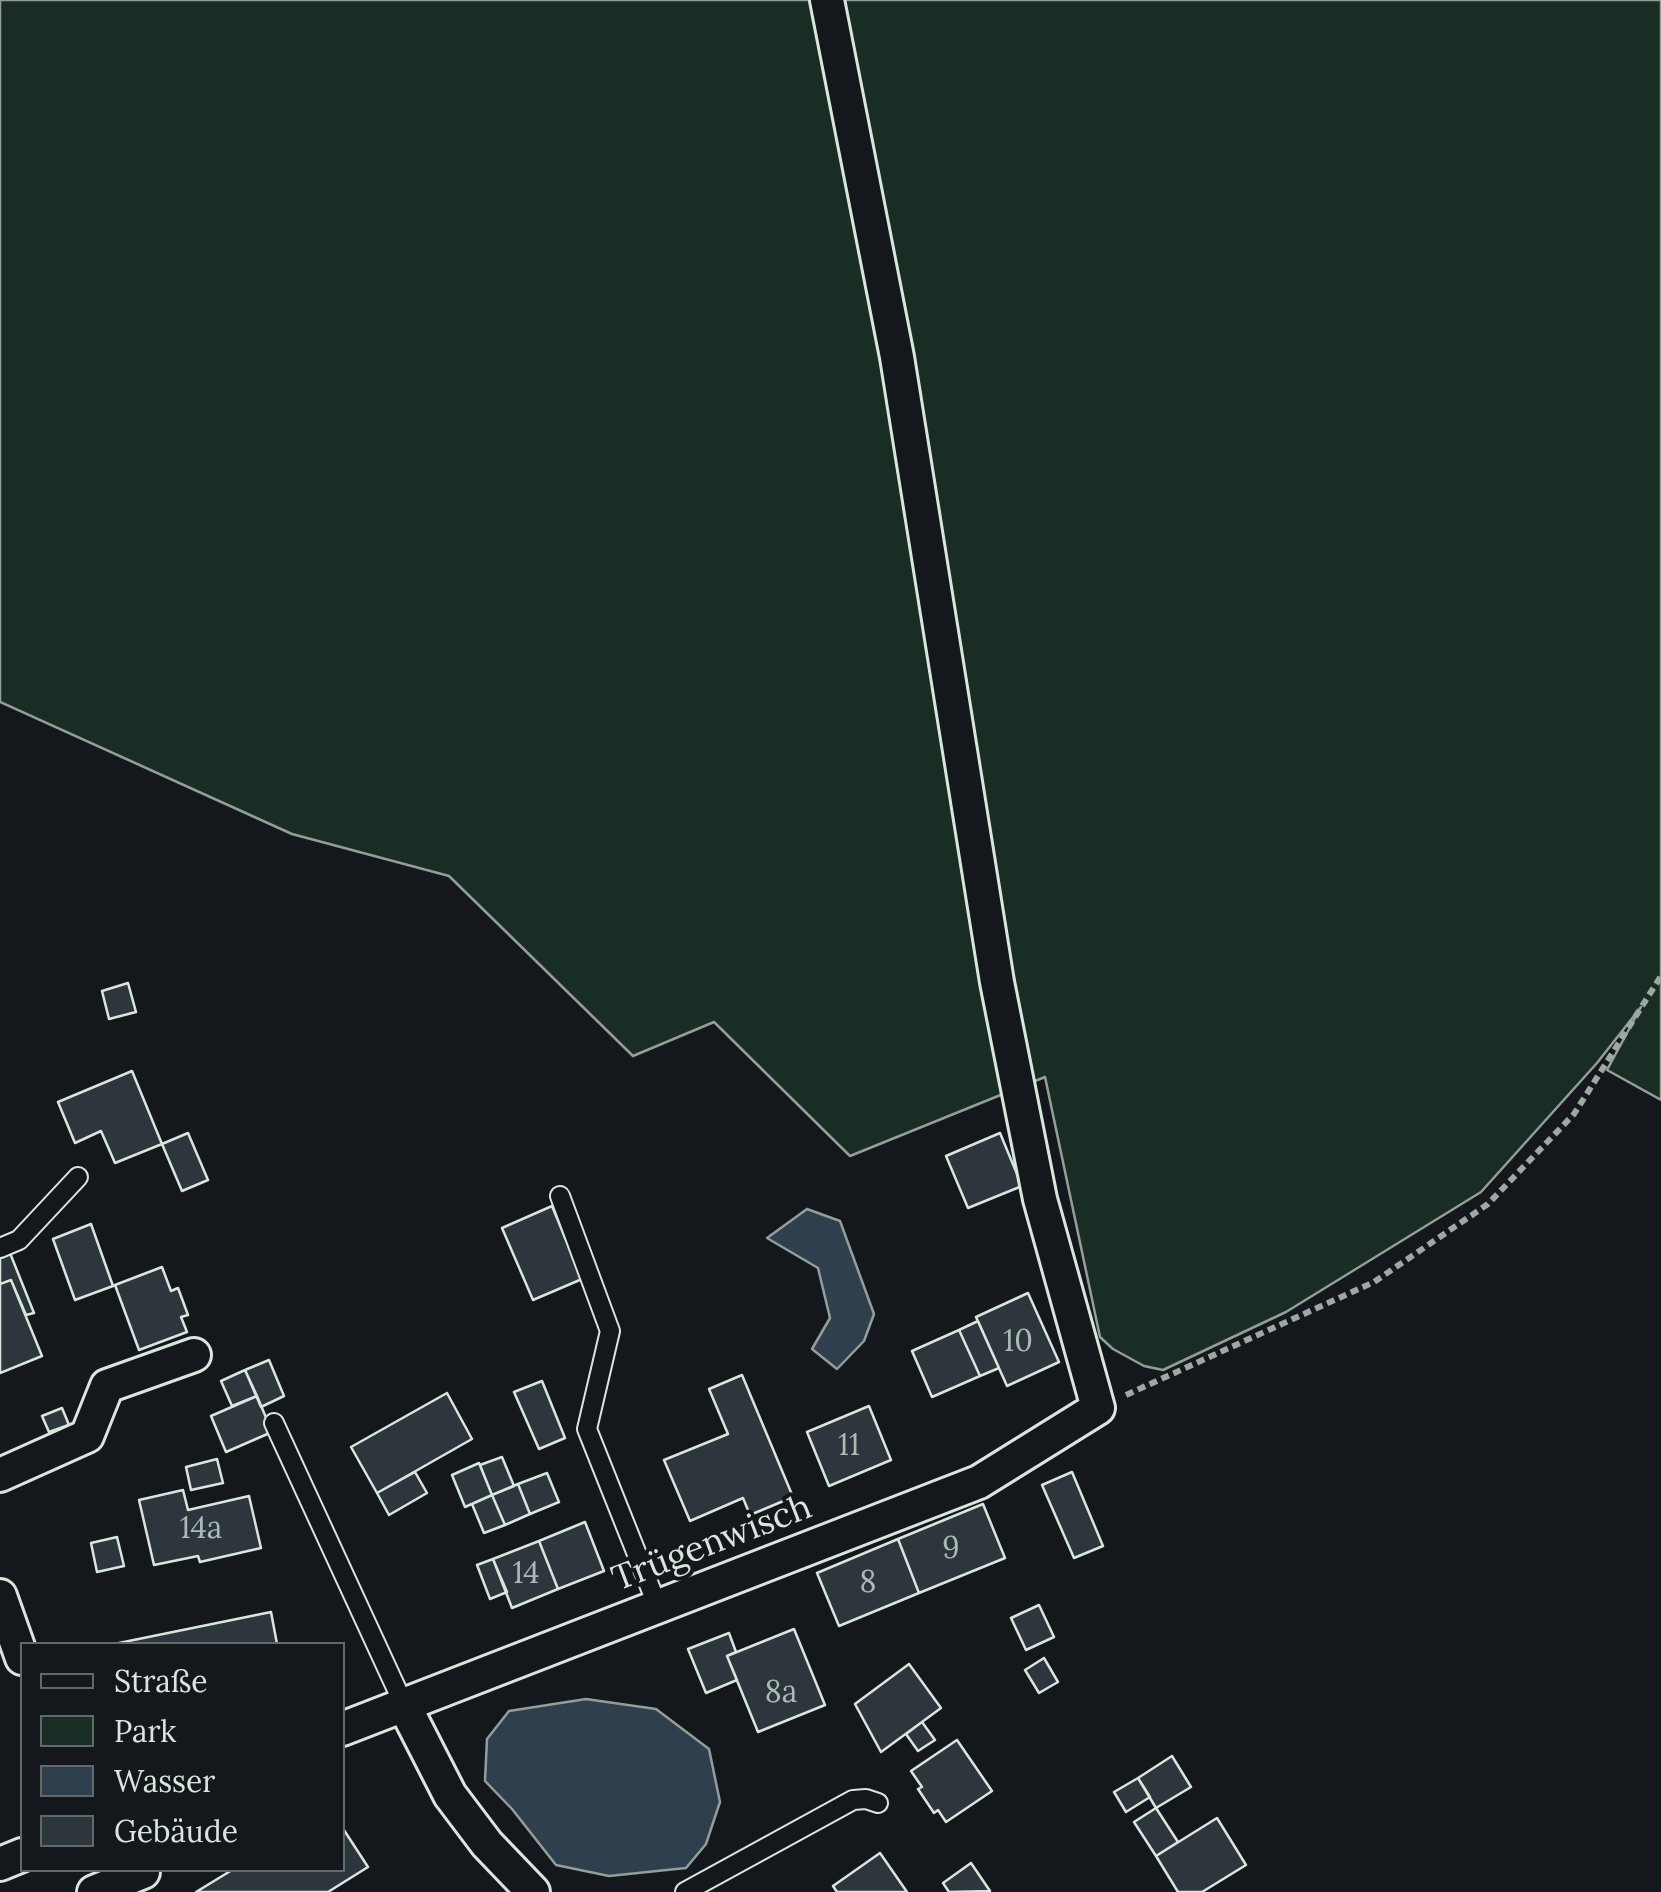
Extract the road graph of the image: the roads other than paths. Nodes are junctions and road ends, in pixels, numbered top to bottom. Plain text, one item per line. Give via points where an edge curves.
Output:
1 (827, 0) edge
2 (78, 1177) dead end
3 (560, 1196) dead end
4 (0, 1248) edge
5 (194, 1356) dead end
6 (274, 1423) dead end
7 (0, 1475) edge
8 (0, 1596) edge
9 (658, 1608) junction
10 (20, 1652) edge
11 (404, 1705) junction
12 (345, 1728) edge
13 (878, 1803) dead end
14 (146, 1878) edge
15 (94, 1892) edge
16 (534, 1892) edge
17 (684, 1892) edge

1 - 9 street, Trügenwisch via 897,357 997,982 1040,1199 1098,1408 978,1482
2 - 4 lane via 19,1240
3 - 9 lane via 610,1331 587,1430
5 - 7 street via 107,1386 87,1436
6 - 11 lane
8 - 10 street
9 - 11 street, Trügenwisch
11 - 12 street, Trügenwisch
11 - 16 street via 450,1795
13 - 17 lane via 853,1800
14 - 15 street

